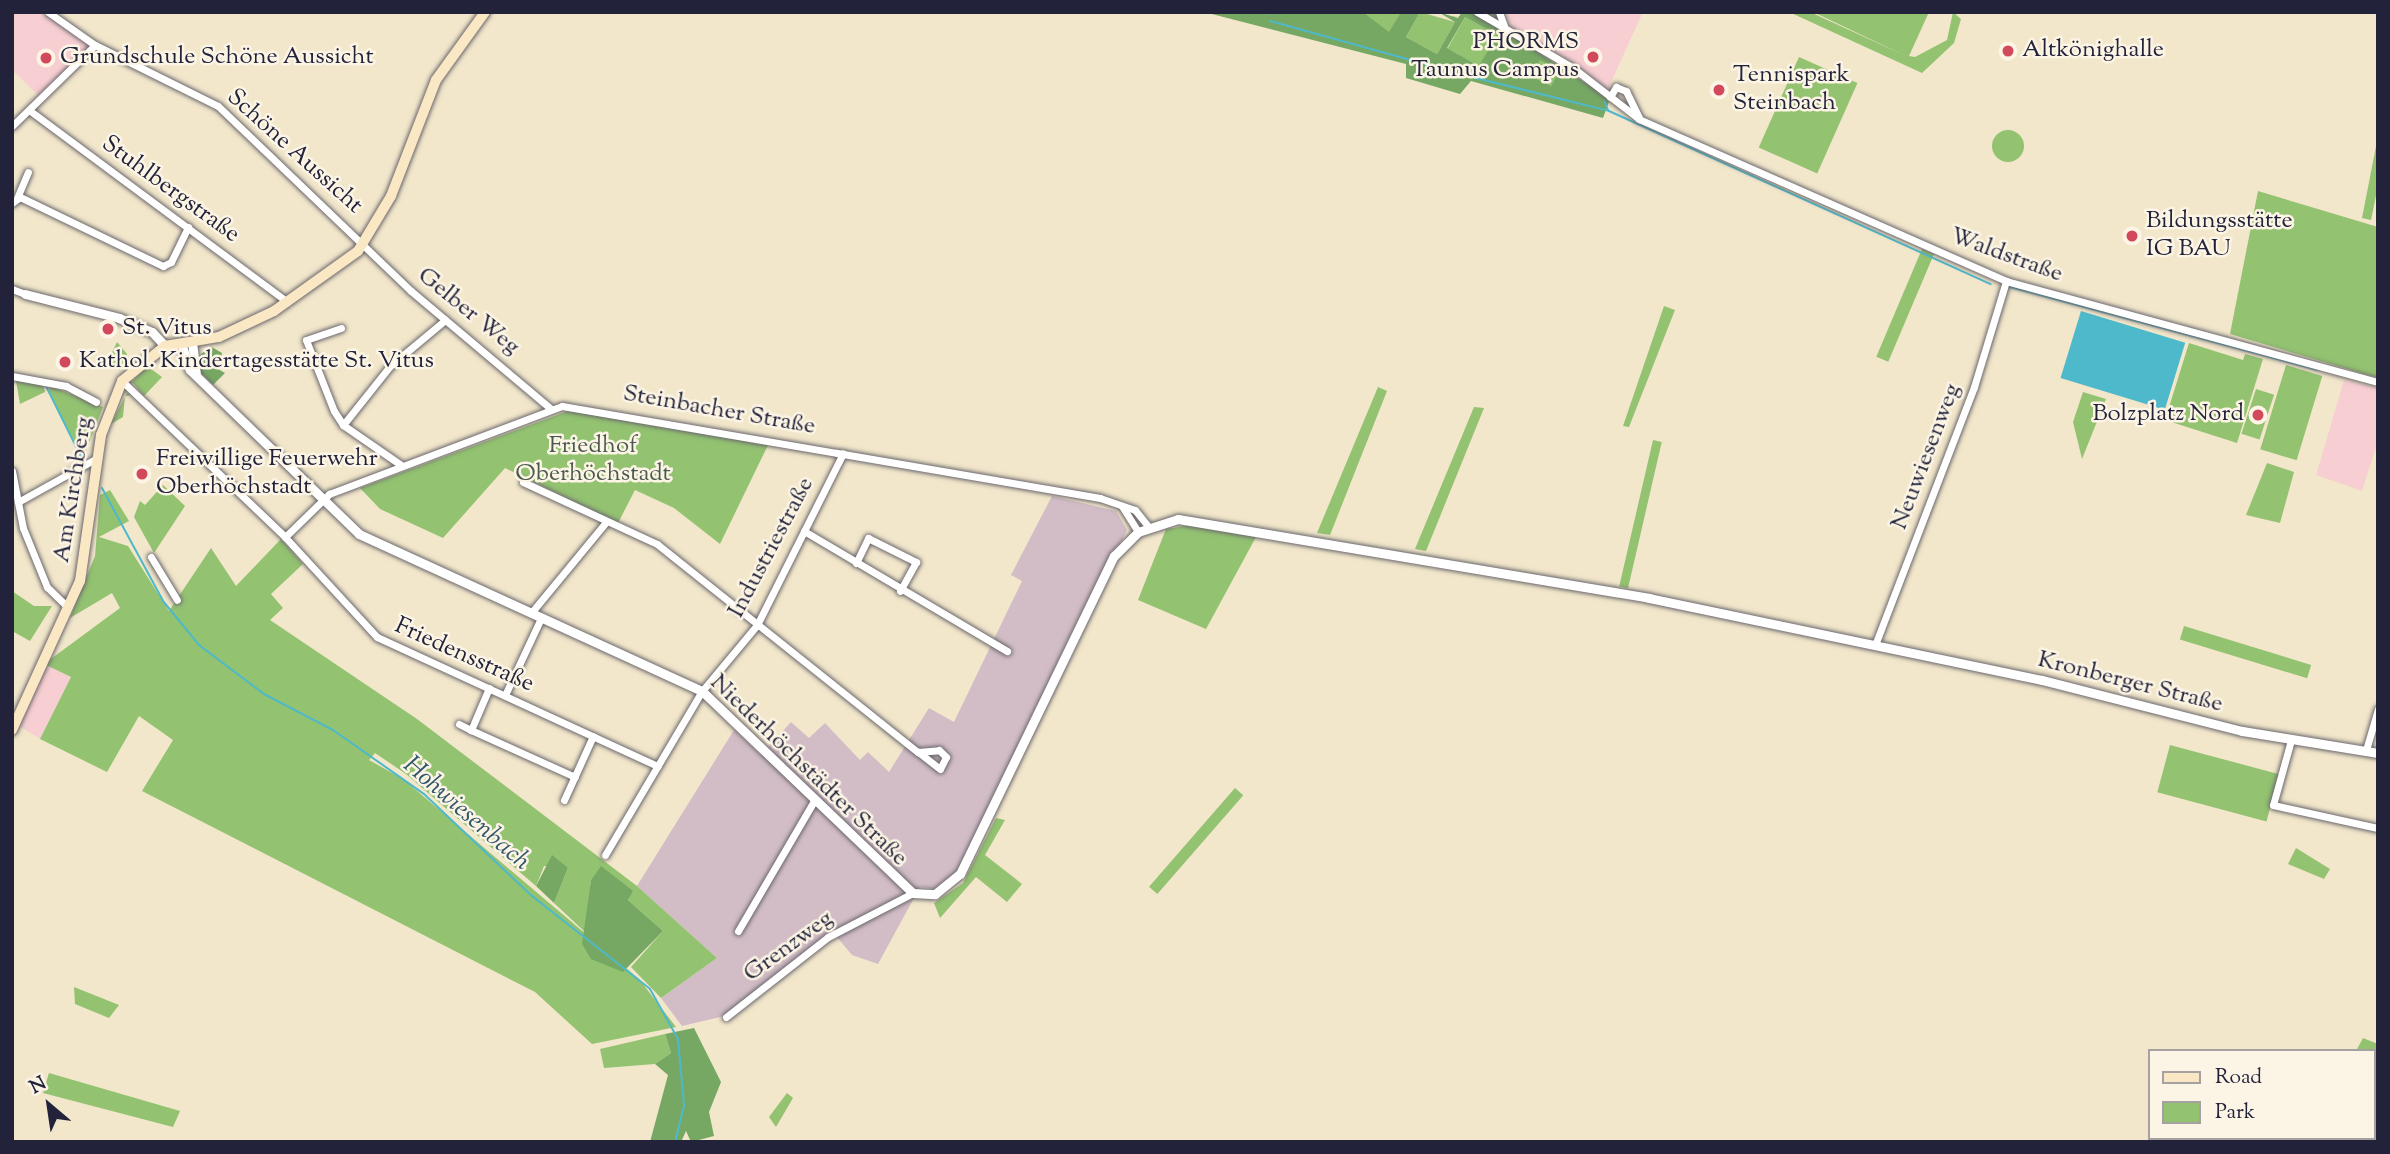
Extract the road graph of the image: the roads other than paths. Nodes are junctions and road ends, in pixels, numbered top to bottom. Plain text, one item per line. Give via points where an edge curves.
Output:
1 (48, 12) edge
2 (485, 12) edge
3 (1477, 12) edge
4 (1499, 12) edge
5 (1504, 27) junction
6 (95, 45) junction
7 (1610, 97) junction
8 (29, 110) junction
9 (1639, 119) junction
10 (12, 126) edge
11 (28, 172) dead end
12 (14, 200) edge
13 (188, 227) junction
14 (366, 242) junction
15 (2006, 281) junction
16 (12, 289) edge
17 (25, 294) joint
18 (288, 302) junction
19 (445, 320) junction
20 (341, 328) dead end
21 (187, 343) junction
22 (165, 346) junction
23 (12, 376) edge
24 (122, 381) junction
25 (2378, 382) edge
26 (96, 402) dead end
27 (550, 408) junction
28 (343, 425) junction
29 (843, 453) junction
30 (88, 461) junction
31 (401, 466) junction
32 (12, 471) edge
33 (523, 482) dead end
34 (323, 499) junction
35 (18, 502) junction
36 (1121, 505) junction
37 (606, 522) junction
38 (1149, 527) junction
39 (804, 531) junction
40 (1139, 532) junction
41 (285, 537) junction
42 (151, 556) dead end
43 (856, 563) junction
44 (900, 591) junction
45 (177, 600) dead end
46 (68, 607) junction
47 (531, 613) junction
48 (541, 618) junction
49 (757, 625) junction
50 (1875, 645) junction
51 (1007, 651) dead end
52 (489, 688) junction
53 (702, 691) junction
54 (505, 695) junction
55 (20, 705) junction
56 (2378, 709) edge
57 (12, 714) edge
58 (458, 724) dead end
59 (12, 730) edge
60 (471, 730) junction
61 (593, 736) junction
62 (2291, 740) junction
63 (2366, 750) junction
64 (918, 752) dead end
65 (2378, 753) edge
66 (658, 766) junction
67 (575, 777) junction
68 (564, 800) dead end
69 (814, 801) junction
70 (2378, 828) edge
71 (605, 855) dead end
72 (913, 893) junction
73 (738, 931) dead end
74 (726, 1017) dead end

1 - 6 street, Schöne Aussicht
2 - 14 main road via 436,80
3 - 5 street, Waldstraße
4 - 5 street
5 - 7 street, Waldstraße
6 - 8 street
6 - 14 street, Schöne Aussicht via 218,106
7 - 9 street, Waldstraße
7 - 9 street, Waldstraße via 1616,87 1626,90
8 - 10 street
8 - 13 street, Stuhlbergstraße
9 - 15 street, Waldstraße
11 - 12 street
12 - 13 street via 163,266 171,262
13 - 18 street, Stuhlbergstraße
14 - 18 main road
14 - 19 street, Gelber Weg
15 - 25 street, Waldstraße
15 - 50 street, Neuwiesenweg via 1974,387
16 - 17 street
17 - 22 street via 119,318 152,332
18 - 21 main road via 235,331
19 - 27 street, Gelber Weg
19 - 28 street via 390,366
20 - 28 street via 306,340
21 - 22 main road
21 - 34 street, Niederhöchstädter Straße via 197,377
22 - 24 main road
23 - 26 street via 66,386
24 - 30 main road, Am Kirchberg
24 - 41 street, Friedensstraße
27 - 29 street, Steinbacher Straße via 603,410
27 - 31 street, Steinbacher Straße
28 - 31 street
29 - 36 street, Steinbacher Straße
29 - 39 street, Industriestraße
30 - 35 street
30 - 46 main road, Am Kirchberg via 86,561
31 - 34 street, Steinbacher Straße
32 - 35 street
33 - 37 street
34 - 41 street
34 - 47 street, Niederhöchstädter Straße via 359,534
35 - 46 street via 47,587
36 - 38 street, Steinbacher Straße
36 - 40 street
37 - 47 street
37 - 49 street via 657,544
38 - 40 street, Kronberger Straße
38 - 50 street, Kronberger Straße via 1178,519 1232,524
39 - 43 street
39 - 49 street, Industriestraße
40 - 72 street, Niederhöchstädter Straße via 1108,567 960,874 935,894
41 - 52 street, Friedensstraße via 377,637
42 - 45 street
43 - 44 street
43 - 44 street via 868,538 916,562
44 - 51 street
46 - 55 main road, Am Kirchberg
47 - 48 street, Niederhöchstädter Straße
48 - 53 street, Niederhöchstädter Straße
48 - 54 street
49 - 53 street, Industriestraße
49 - 64 street
50 - 62 street, Kronberger Straße
52 - 54 street, Friedensstraße
52 - 60 street
53 - 66 street, Industriestraße
53 - 69 street, Niederhöchstädter Straße
54 - 61 street, Friedensstraße
55 - 57 street
55 - 59 main road, Am Kirchberg
56 - 63 street
58 - 60 street
60 - 67 street
61 - 66 street, Friedensstraße
61 - 67 street
62 - 63 street, Kronberger Straße
62 - 70 street via 2273,805
63 - 65 street, Kronberger Straße
66 - 71 street, Industriestraße
67 - 68 street
69 - 72 street, Niederhöchstädter Straße
69 - 73 street
72 - 74 street, Grenzweg via 828,937

